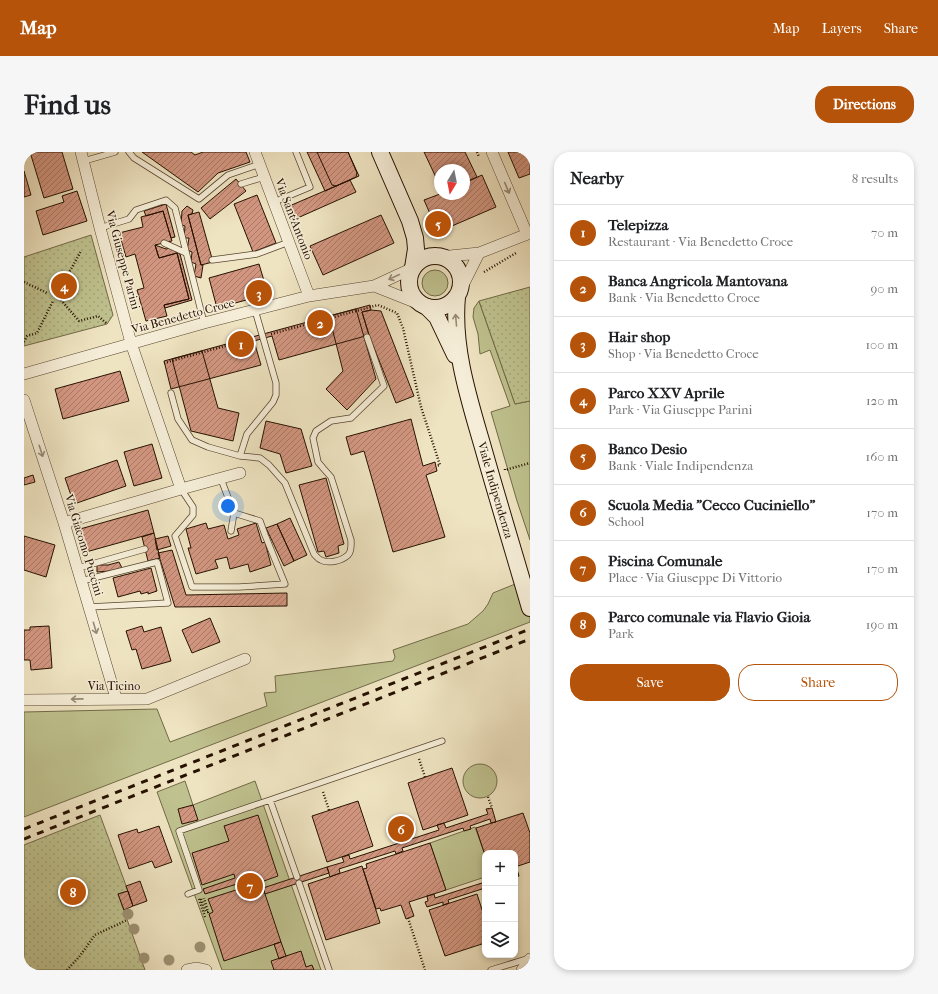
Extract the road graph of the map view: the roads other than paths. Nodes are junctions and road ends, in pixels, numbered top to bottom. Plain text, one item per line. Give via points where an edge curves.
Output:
1 (115, 152) edge
2 (129, 152) edge
3 (255, 152) edge
4 (296, 152) edge
5 (380, 152) edge
6 (492, 152) edge
7 (83, 156) edge
8 (260, 164) junction
9 (264, 177) junction
10 (241, 184) dead end
11 (274, 202) junction
12 (410, 221) junction
13 (100, 228) junction
14 (529, 234) edge
15 (289, 242) junction
16 (164, 243) dead end
17 (186, 253) junction
18 (479, 253) junction
19 (440, 257) junction
20 (212, 260) dead end
21 (413, 268) junction
22 (374, 286) junction
23 (458, 294) junction
24 (310, 296) junction
25 (427, 307) junction
26 (255, 310) junction
27 (204, 323) junction
28 (367, 337) dead end
29 (131, 343) junction
30 (463, 371) junction
31 (24, 374) edge
32 (171, 393) dead end
33 (24, 400) edge
34 (240, 456) junction
35 (240, 473) dead end
36 (221, 479) junction
37 (181, 489) junction
38 (234, 513) junction
39 (64, 523) junction
40 (231, 531) dead end
41 (145, 549) dead end
42 (78, 568) junction
43 (81, 581) junction
44 (89, 607) junction
45 (530, 608) edge
46 (244, 659) dead end
47 (116, 698) junction
48 (24, 700) edge
49 (442, 741) dead end
50 (270, 800) junction
51 (188, 894) dead end
52 (530, 958) edge
53 (204, 969) edge
54 (187, 970) edge
55 (329, 970) edge
56 (491, 970) edge
57 (522, 970) edge

1 - 7 lane
2 - 8 lane via 134,158 199,199 228,175
3 - 8 street, Via Sant'Antonio
4 - 11 lane via 310,187
5 - 12 main road
6 -> 14 street
7 - 13 street, Via Giuseppe Parini
8 - 9 street, Via Sant'Antonio
9 - 10 lane
9 - 11 street, Via Sant'Antonio
11 - 15 street, Via Sant'Antonio
12 - 19 main road
12 - 21 main road via 416,249
13 - 17 lane via 129,220 136,210 166,200 174,208
13 - 29 street, Via Giuseppe Parini
14 - 18 street
15 - 20 lane via 257,254
15 - 24 street, Via Sant'Antonio
16 - 17 lane
17 - 27 lane
18 - 19 street
18 - 23 street
19 - 21 main road via 425,258
19 - 23 main road via 452,262 459,272 461,278
21 -> 22 street, Via Benedetto Croce
21 - 25 main road via 410,275 410,291 420,304
22 - 24 street, Via Benedetto Croce
22 - 25 street
23 - 25 main road via 444,307
30 -> 23 main road, Viale Indipendenza via 456,311
24 - 26 street, Via Benedetto Croce
25 - 30 main road, Viale Indipendenza via 436,317
26 - 27 street, Via Benedetto Croce
26 - 34 lane via 276,383 276,395 274,402 247,434
27 - 29 street, Via Benedetto Croce
28 - 34 lane via 384,386 351,418 331,422 316,430 312,438 318,462 332,477 351,540 349,554 335,561 320,560 314,554 284,484 260,458
29 - 31 street, Via Benedetto Croce
29 - 37 street, Via Giuseppe Parini
30 - 45 main road, Viale Indipendenza
32 - 34 lane via 178,419 192,440
33 -> 39 street, Via Giacomo Puccini
35 - 36 street
36 - 37 street
36 - 38 lane
37 - 38 lane via 193,507 193,514 175,536 192,586 239,587 285,584 260,521
37 - 39 street
38 - 40 lane
39 - 42 street, Via Giacomo Puccini
41 - 42 lane
42 - 43 street, Via Giacomo Puccini
43 - 44 street, Via Giacomo Puccini
43 - 44 lane via 157,562 168,603
44 -> 47 street, Via Giacomo Puccini
46 - 47 street, Via Ticino via 148,699
47 -> 48 street, Via Ticino
49 - 50 lane
50 - 51 lane via 179,831 199,890
50 - 55 lane
52 - 56 lane
52 - 57 street
53 - 54 street

